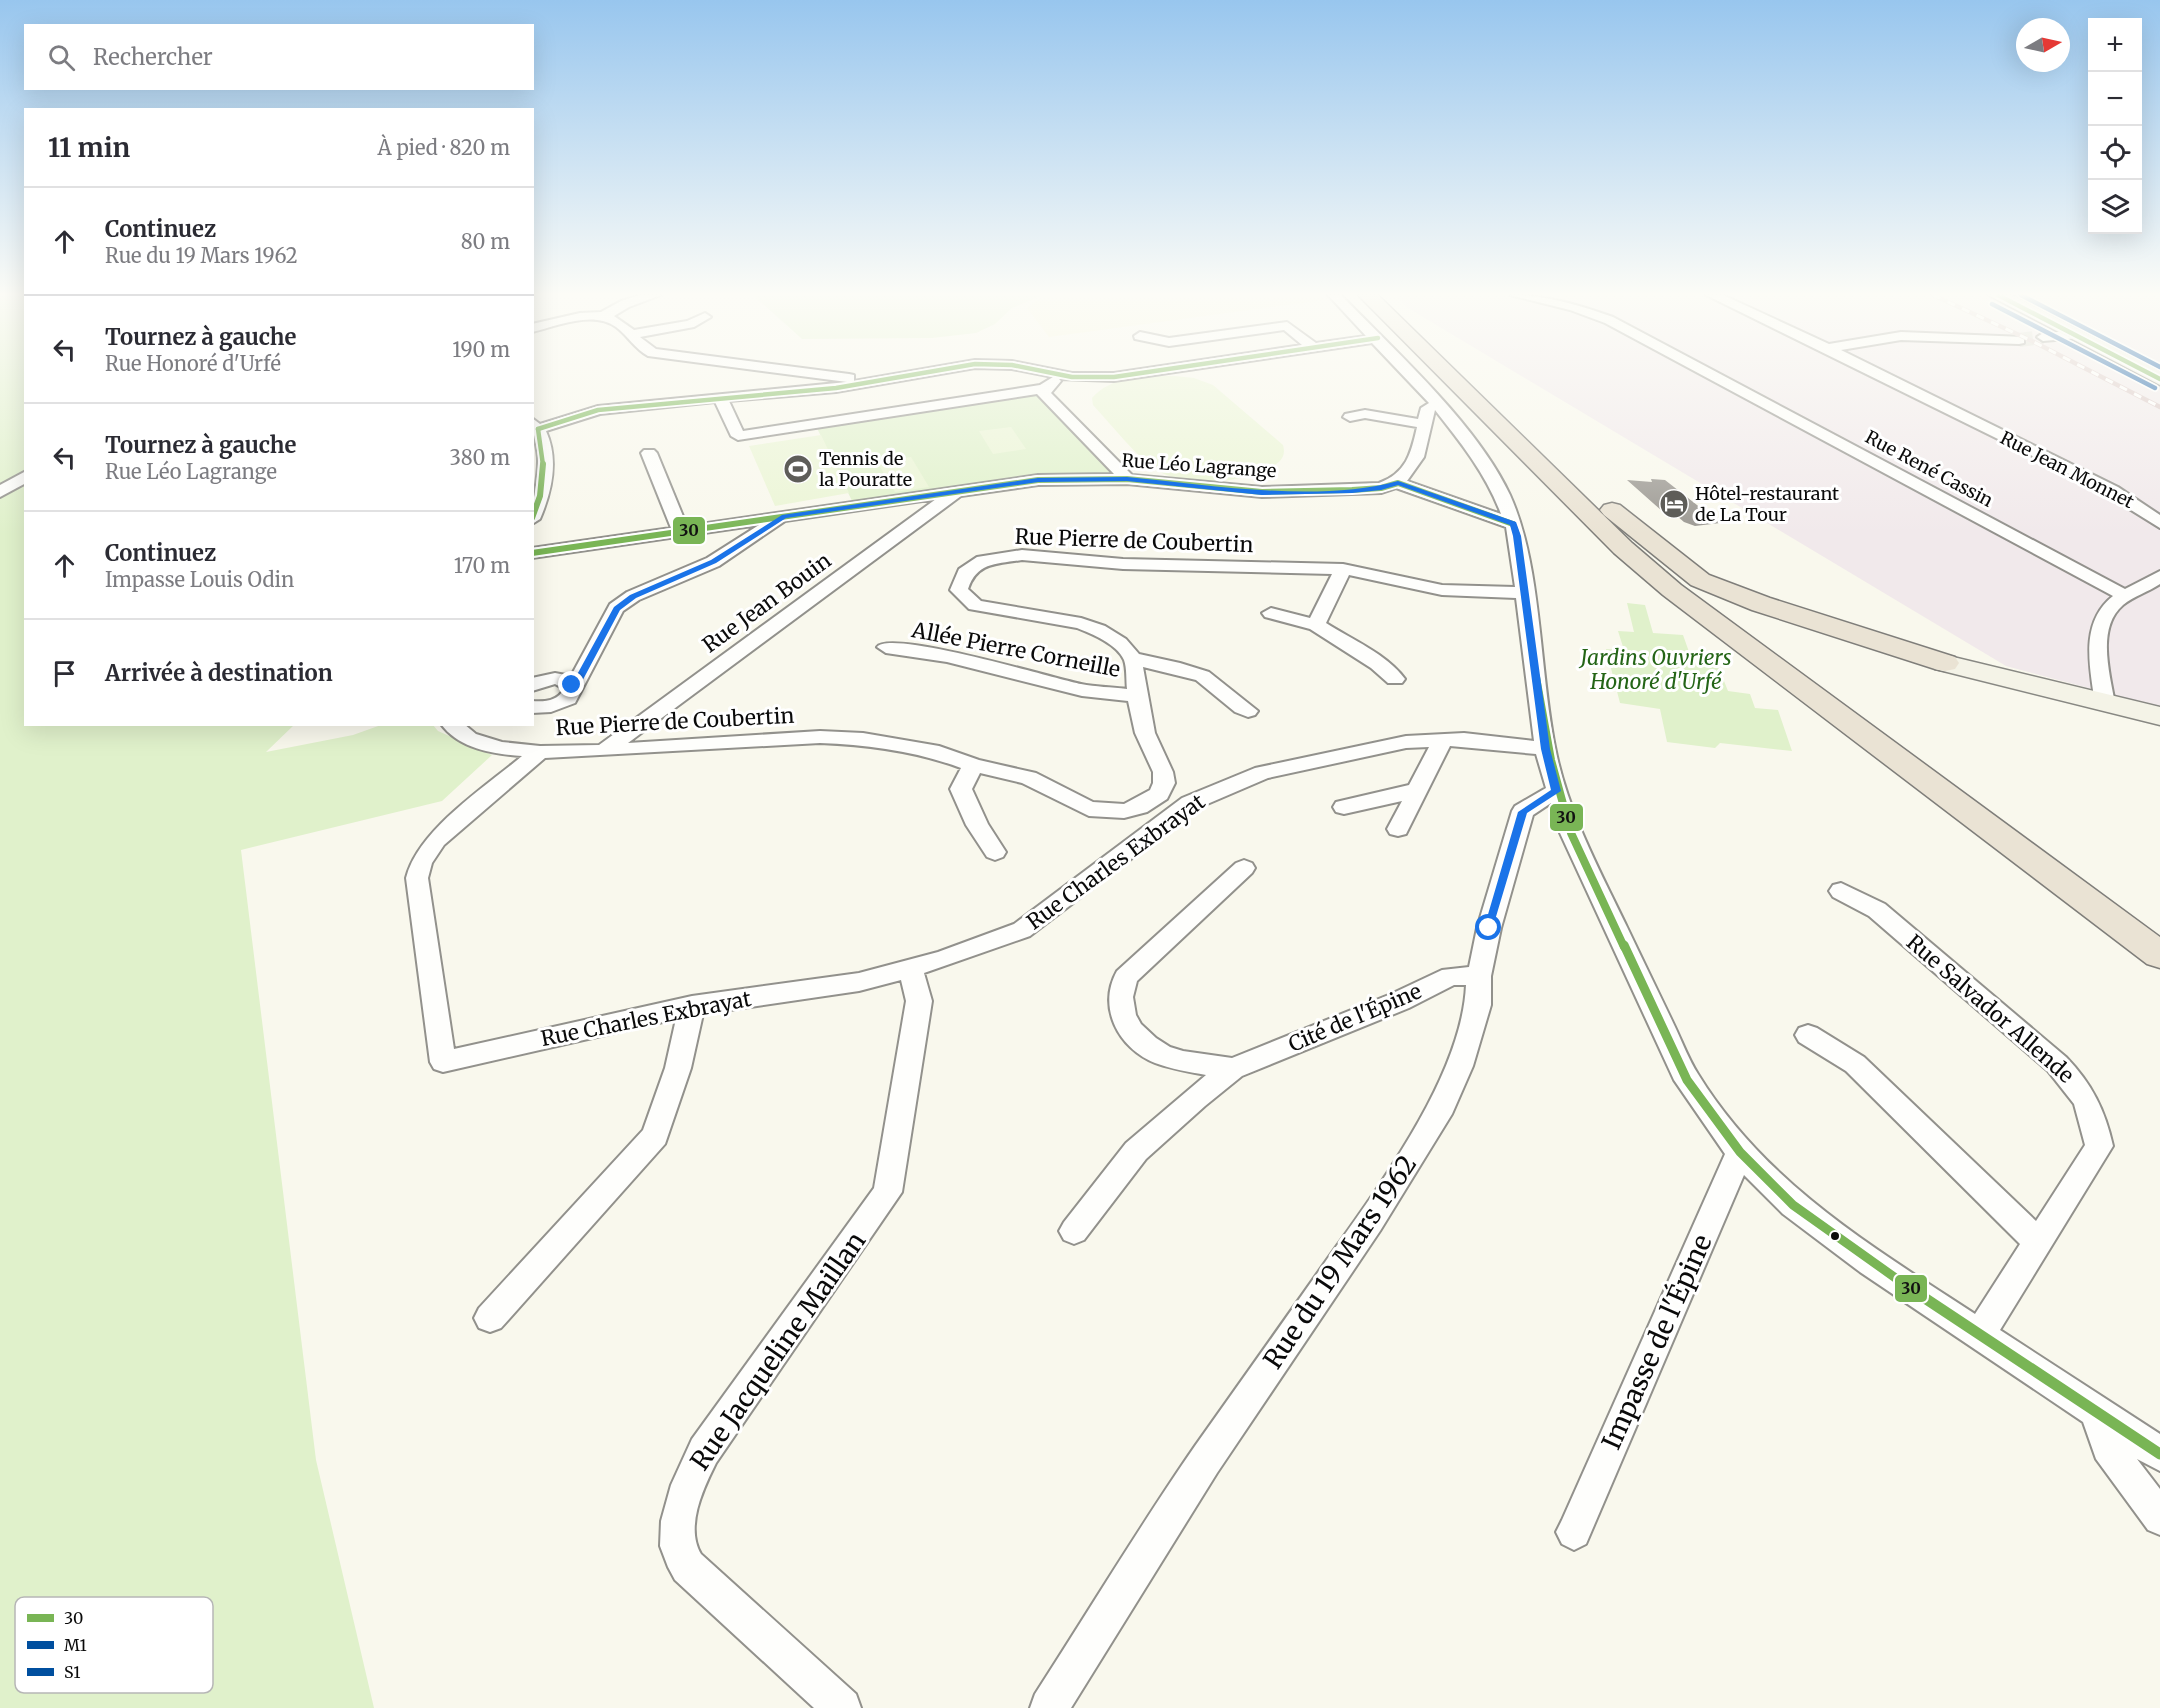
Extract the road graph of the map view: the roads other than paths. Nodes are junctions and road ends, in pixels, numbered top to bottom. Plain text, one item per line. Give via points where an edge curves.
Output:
1 (820, 375) edge
2 (906, 375) edge
3 (1061, 375) joint
4 (1129, 375) edge
5 (1411, 375) edge
6 (1447, 375) edge
7 (1462, 375) edge
8 (1711, 375) edge
9 (1880, 375) edge
10 (867, 382) junction
11 (1044, 389) junction
12 (720, 397) junction
13 (1438, 404) junction
14 (1358, 412) dead end
15 (1424, 424) junction
16 (535, 426) edge
17 (649, 453) dead end
18 (1561, 470) junction
19 (24, 477) edge
20 (1127, 479) junction
21 (1398, 483) junction
22 (0, 492) edge
23 (956, 492) junction
24 (534, 513) edge
25 (784, 516) junction
26 (2160, 523) edge
27 (1513, 524) junction
28 (681, 532) junction
29 (534, 553) edge
30 (1343, 569) junction
31 (2160, 576) edge
32 (1524, 592) junction
33 (2126, 596) junction
34 (1270, 613) dead end
35 (1316, 625) junction
36 (886, 647) dead end
37 (1133, 659) junction
38 (1945, 663) joint
39 (1395, 679) dead end
40 (534, 683) edge
41 (574, 689) junction
42 (1137, 696) junction
43 (2105, 704) junction
44 (534, 706) edge
45 (1248, 711) dead end
46 (2160, 716) edge
47 (454, 726) edge
48 (1443, 740) junction
49 (1545, 749) junction
50 (605, 750) junction
51 (540, 752) junction
52 (973, 765) junction
53 (1419, 790) junction
54 (1556, 791) junction
55 (1344, 807) dead end
56 (1398, 829) dead end
57 (994, 852) dead end
58 (1244, 868) dead end
59 (1841, 891) dead end
60 (2160, 935) edge
61 (2160, 955) edge
62 (910, 969) junction
63 (1479, 976) junction
64 (692, 1006) junction
65 (1808, 1035) dead end
66 (1233, 1069) junction
67 (1740, 1152) junction
68 (1074, 1231) dead end
69 (2039, 1243) junction
70 (490, 1318) dead end
71 (1979, 1336) junction
72 (2097, 1414) junction
73 (2160, 1454) edge
74 (2160, 1518) edge
75 (1574, 1532) dead end
76 (842, 1708) edge
77 (1049, 1708) edge

1 - 10 street
2 - 10 street
3 - 4 street
3 - 11 street
5 - 13 street
6 - 61 highway via 1623,548 1672,590
7 - 18 highway
8 - 33 street, Rue René Cassin
9 - 26 street, Rue Jean Monnet via 2110,491
10 - 12 street via 803,392
11 - 12 street via 738,436
11 - 20 street via 1044,394
12 - 16 street via 598,410
13 - 15 street via 1428,408
13 - 27 street via 1483,462
14 - 15 street
15 - 21 street via 1410,474
16 - 24 street via 544,457 545,483
17 - 28 street
18 - 38 highway via 1700,580 1761,604
18 - 60 highway via 1713,606
19 - 22 street
20 - 21 street, Rue Léo Lagrange via 1262,492 1352,490
20 - 23 street, Rue Léo Lagrange via 1038,480
21 - 27 street
23 - 25 street, Rue Léo Lagrange
23 - 50 street, Rue Jean Bouin
25 - 28 street, Rue Léo Lagrange
25 - 41 street via 713,562 633,596 616,608
27 - 32 street
28 - 29 street, Rue Léo Lagrange
30 - 32 street, Rue Pierre de Coubertin via 1442,590
30 - 35 street
30 - 37 street, Rue Pierre de Coubertin via 1123,564 1022,555 983,561 965,573 959,590 975,605 1081,623 1119,643
31 - 33 street
32 - 49 street
33 - 43 street via 2104,613 2100,633 2098,659
34 - 35 street
35 - 39 street
36 - 42 street, Allée Pierre Corneille via 947,656 1082,690
37 - 42 street, Rue Pierre de Coubertin
37 - 45 street via 1169,665 1211,681 1234,705
38 - 43 main road
40 - 41 street via 562,679
41 - 44 street via 562,703
42 - 52 street, Rue Pierre de Coubertin via 1145,733 1164,783 1160,794 1139,807 1124,811 1089,809 1029,778
43 - 46 main road
47 - 51 street, Rue Pierre de Coubertin via 469,738 500,748
48 - 49 street, Rue Charles Exbrayat
48 - 53 street
48 - 62 street, Rue Charles Exbrayat via 1349,752 1227,785 1190,803 1022,930
49 - 54 street
50 - 51 street, Rue Pierre de Coubertin
50 - 52 street, Rue Pierre de Coubertin via 820,737 898,743
51 - 64 street, Rue Charles Exbrayat via 436,840 421,862 417,878 443,1062
52 - 57 street via 961,789
53 - 55 street
53 - 56 street
54 - 63 street, Rue du 19 Mars 1962 via 1523,812
54 - 67 street via 1571,833 1688,1080
58 - 66 street via 1126,977 1120,997 1131,1031 1162,1055
59 - 69 street, Rue Salvador Allende via 1877,910 2057,1064 2083,1092 2100,1146
62 - 64 street, Rue Charles Exbrayat via 859,982
62 - 76 street, Rue Jacqueline Maillan via 919,1001 888,1192 704,1451 686,1485 678,1527 678,1548 688,1567
63 - 66 street, Cité de l'Épine via 1451,976
63 - 77 street, Rue du 19 Mars 1962 via 1478,1005 1442,1106 1370,1222 1205,1461
64 - 70 street via 678,1068 655,1136
65 - 69 street via 1855,1064
66 - 68 street, Cité de l'Épine via 1136,1151
67 - 71 street via 1793,1205
67 - 75 street, Impasse de l'Épine
69 - 71 street, Rue Salvador Allende
71 - 72 street
72 - 73 street
72 - 74 street via 2108,1447

